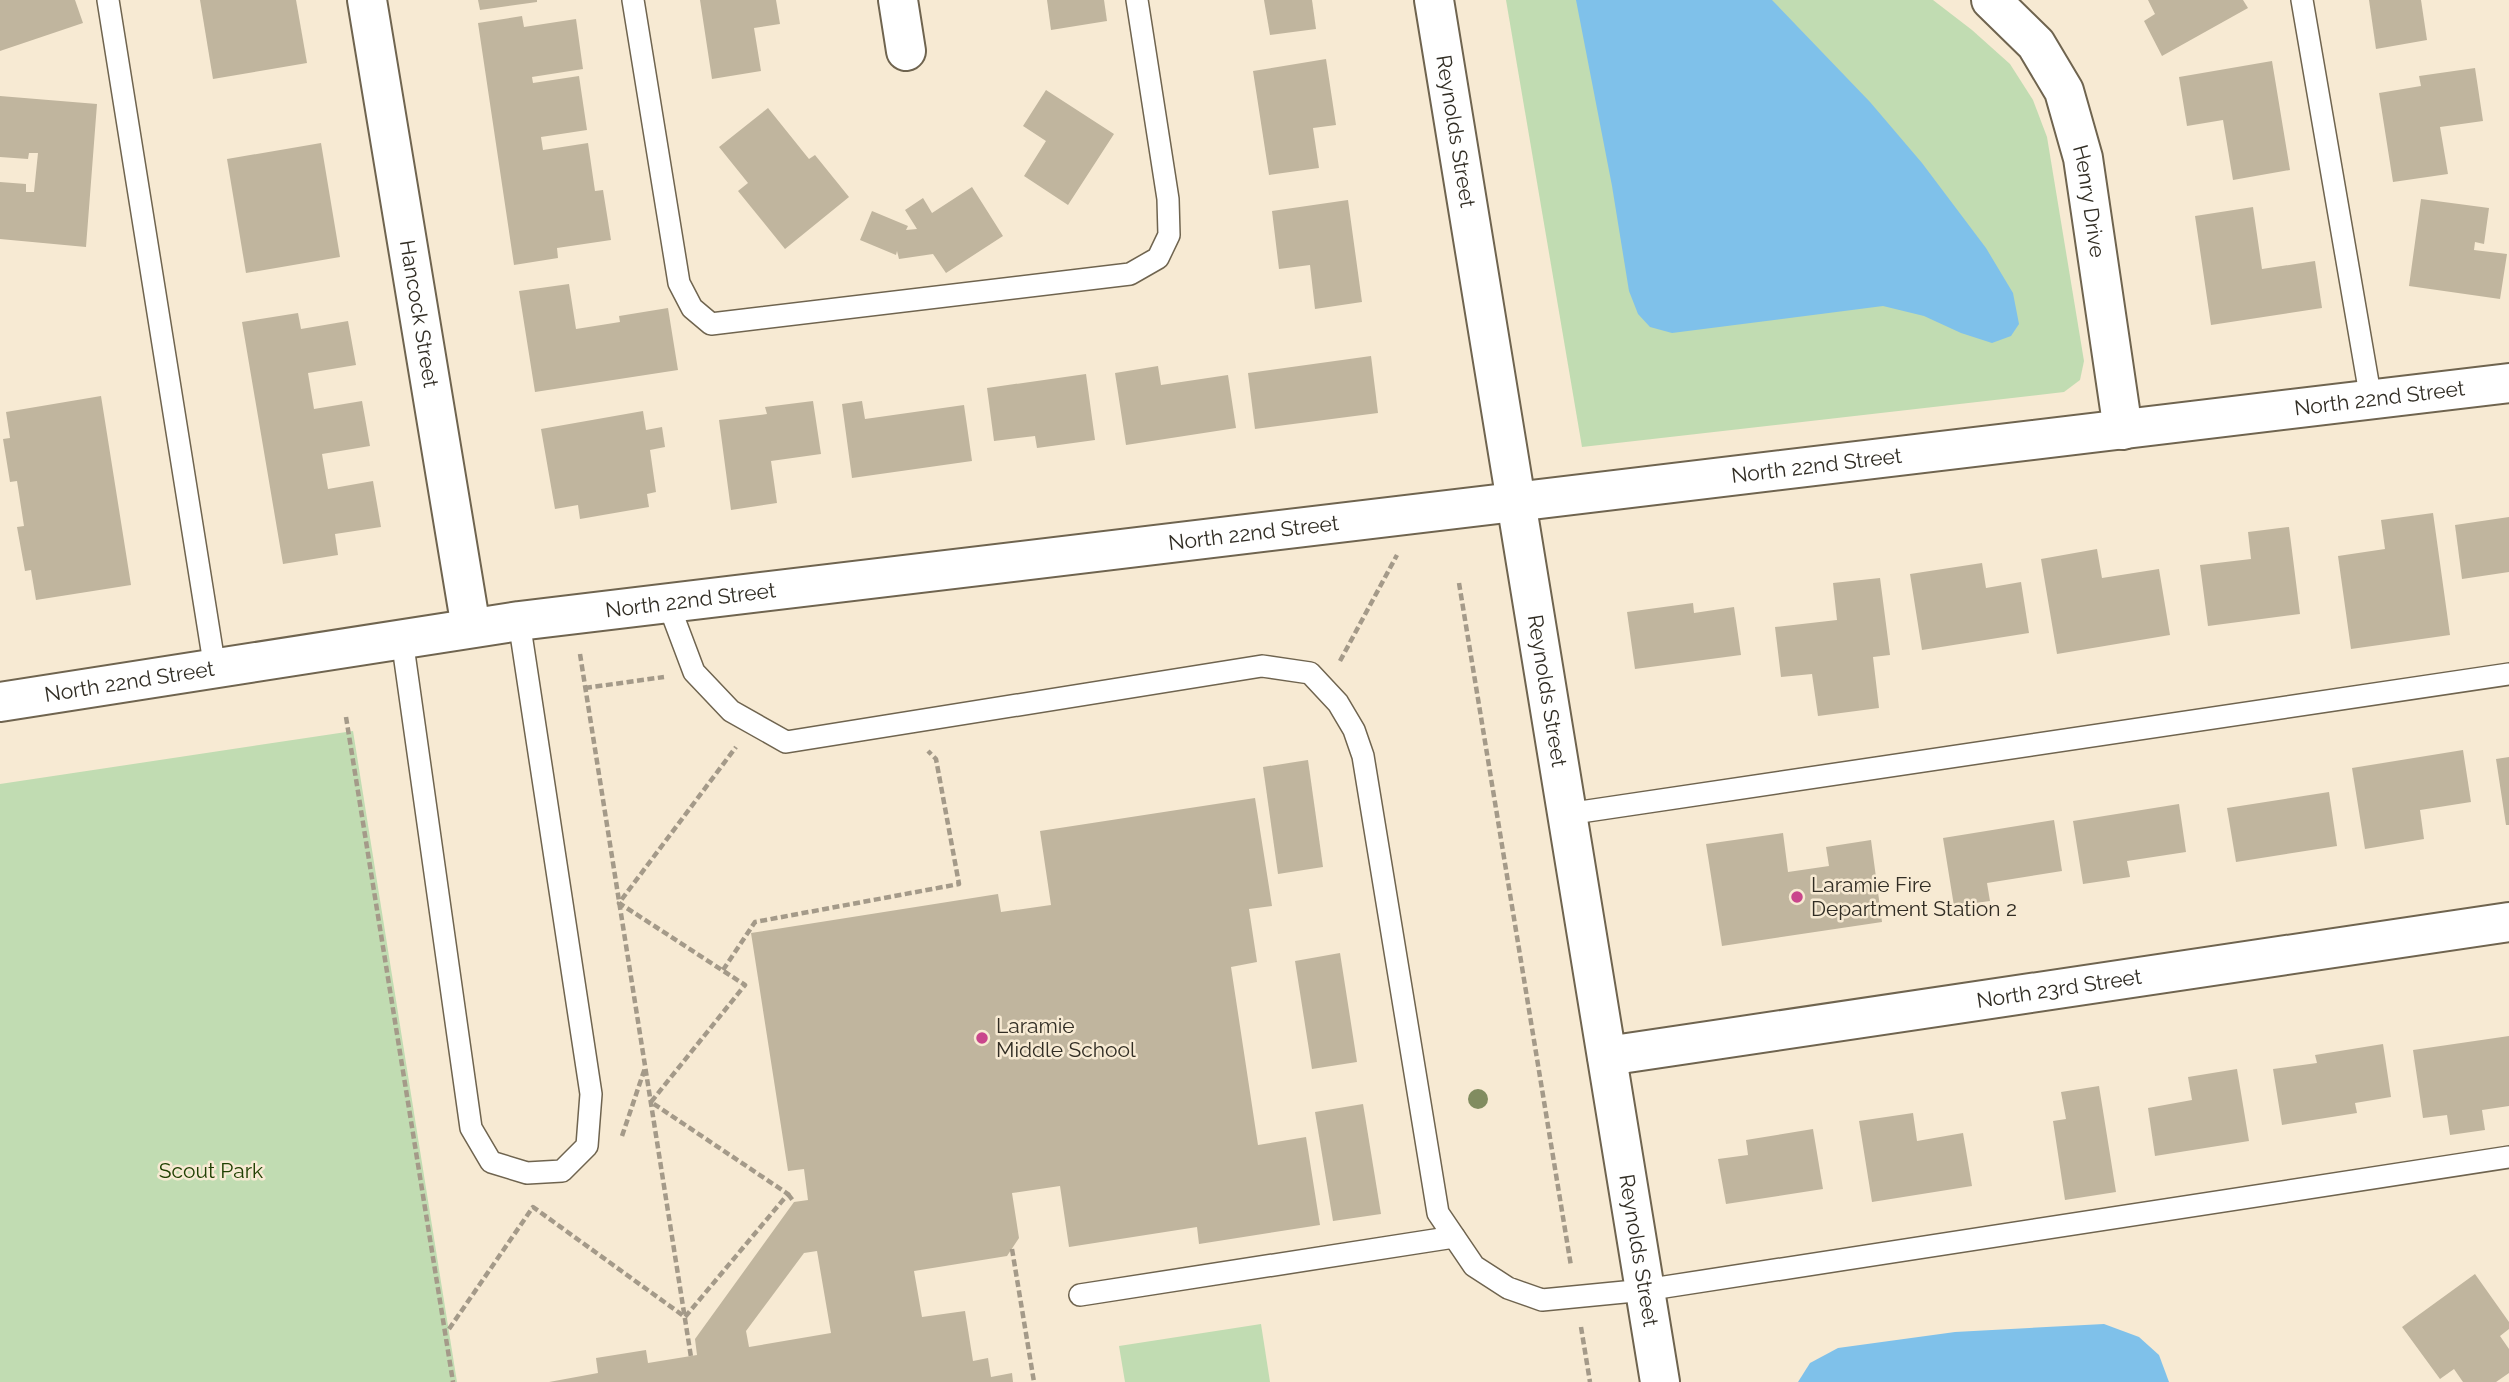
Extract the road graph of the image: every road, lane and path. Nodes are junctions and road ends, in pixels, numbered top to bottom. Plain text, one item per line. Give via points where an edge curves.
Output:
1 (108, 0) edge
2 (367, 0) edge
3 (633, 0) edge
4 (898, 0) edge
5 (1137, 0) edge
6 (1434, 0) edge
7 (1991, 0) edge
8 (2302, 0) edge
9 (906, 51) dead end
10 (2509, 383) edge
11 (2371, 400) junction
12 (2123, 429) junction
13 (1517, 502) junction
14 (1420, 513) junction
15 (1459, 583) dead end
16 (668, 603) junction
17 (573, 615) junction
18 (520, 621) junction
19 (471, 628) junction
20 (402, 639) junction
21 (215, 668) junction
22 (2509, 674) edge
23 (673, 676) dead end
24 (585, 688) junction
25 (1325, 689) junction
26 (0, 702) edge
27 (346, 718) dead end
28 (739, 744) dead end
29 (922, 751) dead end
30 (1567, 814) junction
31 (619, 903) junction
32 (2509, 922) edge
33 (723, 970) junction
34 (1607, 1056) junction
35 (651, 1102) junction
36 (2509, 1157) edge
37 (788, 1194) junction
38 (794, 1202) dead end
39 (1454, 1237) junction
40 (1012, 1249) dead end
41 (1645, 1290) junction
42 (1080, 1295) dead end
43 (1576, 1297) junction
44 (685, 1317) junction
45 (449, 1329) dead end
46 (691, 1356) dead end
47 (453, 1382) edge
48 (1034, 1382) edge
49 (1590, 1382) edge
50 (1660, 1382) edge

1 - 21 lane
2 - 19 street, Hancock Street
3 - 5 lane via 679,283 692,308 711,324 1130,274 1158,258 1170,235 1168,199
4 - 9 street
6 - 13 street, Reynolds Street
7 - 12 street, Henry Drive via 2036,44 2064,91 2084,158
8 - 11 lane
10 - 11 street, North 22nd Street
11 - 12 street, North 22nd Street
12 - 13 street, North 22nd Street
13 - 14 street, North 22nd Street
13 - 30 street, Reynolds Street
14 - 16 street, North 22nd Street
14 - 25 path
15 - 43 path
16 - 17 street, North 22nd Street
16 - 25 lane via 694,672 731,711 786,742 1262,666 1310,673
17 - 18 street, North 22nd Street
17 - 24 path
18 - 19 street, North 22nd Street
18 - 20 lane via 591,1094 587,1146 562,1171 527,1173 491,1161 471,1128
19 - 20 street, North 22nd Street
20 - 21 street, North 22nd Street
21 - 26 street, North 22nd Street
22 - 30 lane
23 - 24 path
24 - 31 path
25 - 39 lane via 1354,730 1363,756 1438,1213
27 - 47 path
28 - 31 path
29 - 33 path via 930,751 936,759 959,884 755,922
30 - 34 street, Reynolds Street
31 - 33 path
31 - 35 path
32 - 34 street, North 23rd Street
33 - 35 path via 745,985
34 - 41 street, Reynolds Street
35 - 37 path
35 - 44 path
36 - 41 lane
37 - 38 path
37 - 44 path
39 - 42 lane
39 - 43 lane via 1474,1266 1508,1288 1542,1300
40 - 48 path
41 - 43 lane
41 - 50 street, Reynolds Street
43 - 49 path
44 - 45 path via 533,1207
44 - 46 path

